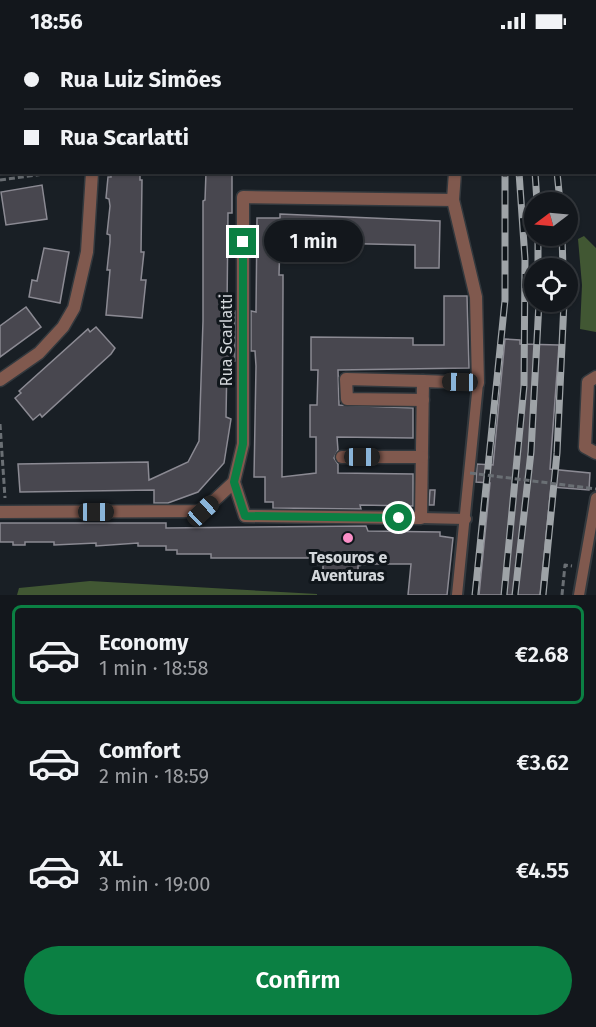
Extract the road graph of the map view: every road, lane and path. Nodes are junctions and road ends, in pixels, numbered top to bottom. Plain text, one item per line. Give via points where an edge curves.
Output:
1 (44, 174) edge
2 (92, 174) edge
3 (455, 174) edge
4 (0, 180) edge
5 (453, 200) junction
6 (596, 377) edge
7 (0, 380) edge
8 (423, 381) junction
9 (478, 382) junction
10 (423, 400) junction
11 (0, 424) edge
12 (596, 453) edge
13 (342, 457) dead end
14 (422, 457) junction
15 (470, 474) junction
16 (234, 482) junction
17 (596, 489) edge
18 (596, 498) edge
19 (3, 512) edge
20 (421, 518) junction
21 (466, 519) junction
22 (457, 595) edge
23 (579, 595) edge

1 - 4 path
2 - 7 street via 87,252 74,308 39,353
3 - 5 street
5 - 9 street via 476,297
5 - 16 street, Rua Scarlatti via 243,197 243,444
6 - 12 street via 588,382 585,447
8 - 9 street
8 - 10 street
8 - 10 street via 346,379 347,399
9 - 15 street
10 - 14 street
11 - 19 path
13 - 14 street
14 - 20 street
15 - 17 path, bridge
15 - 21 street
16 - 19 street via 203,511
16 - 20 street via 245,516
18 - 23 street
20 - 21 street
21 - 22 street

